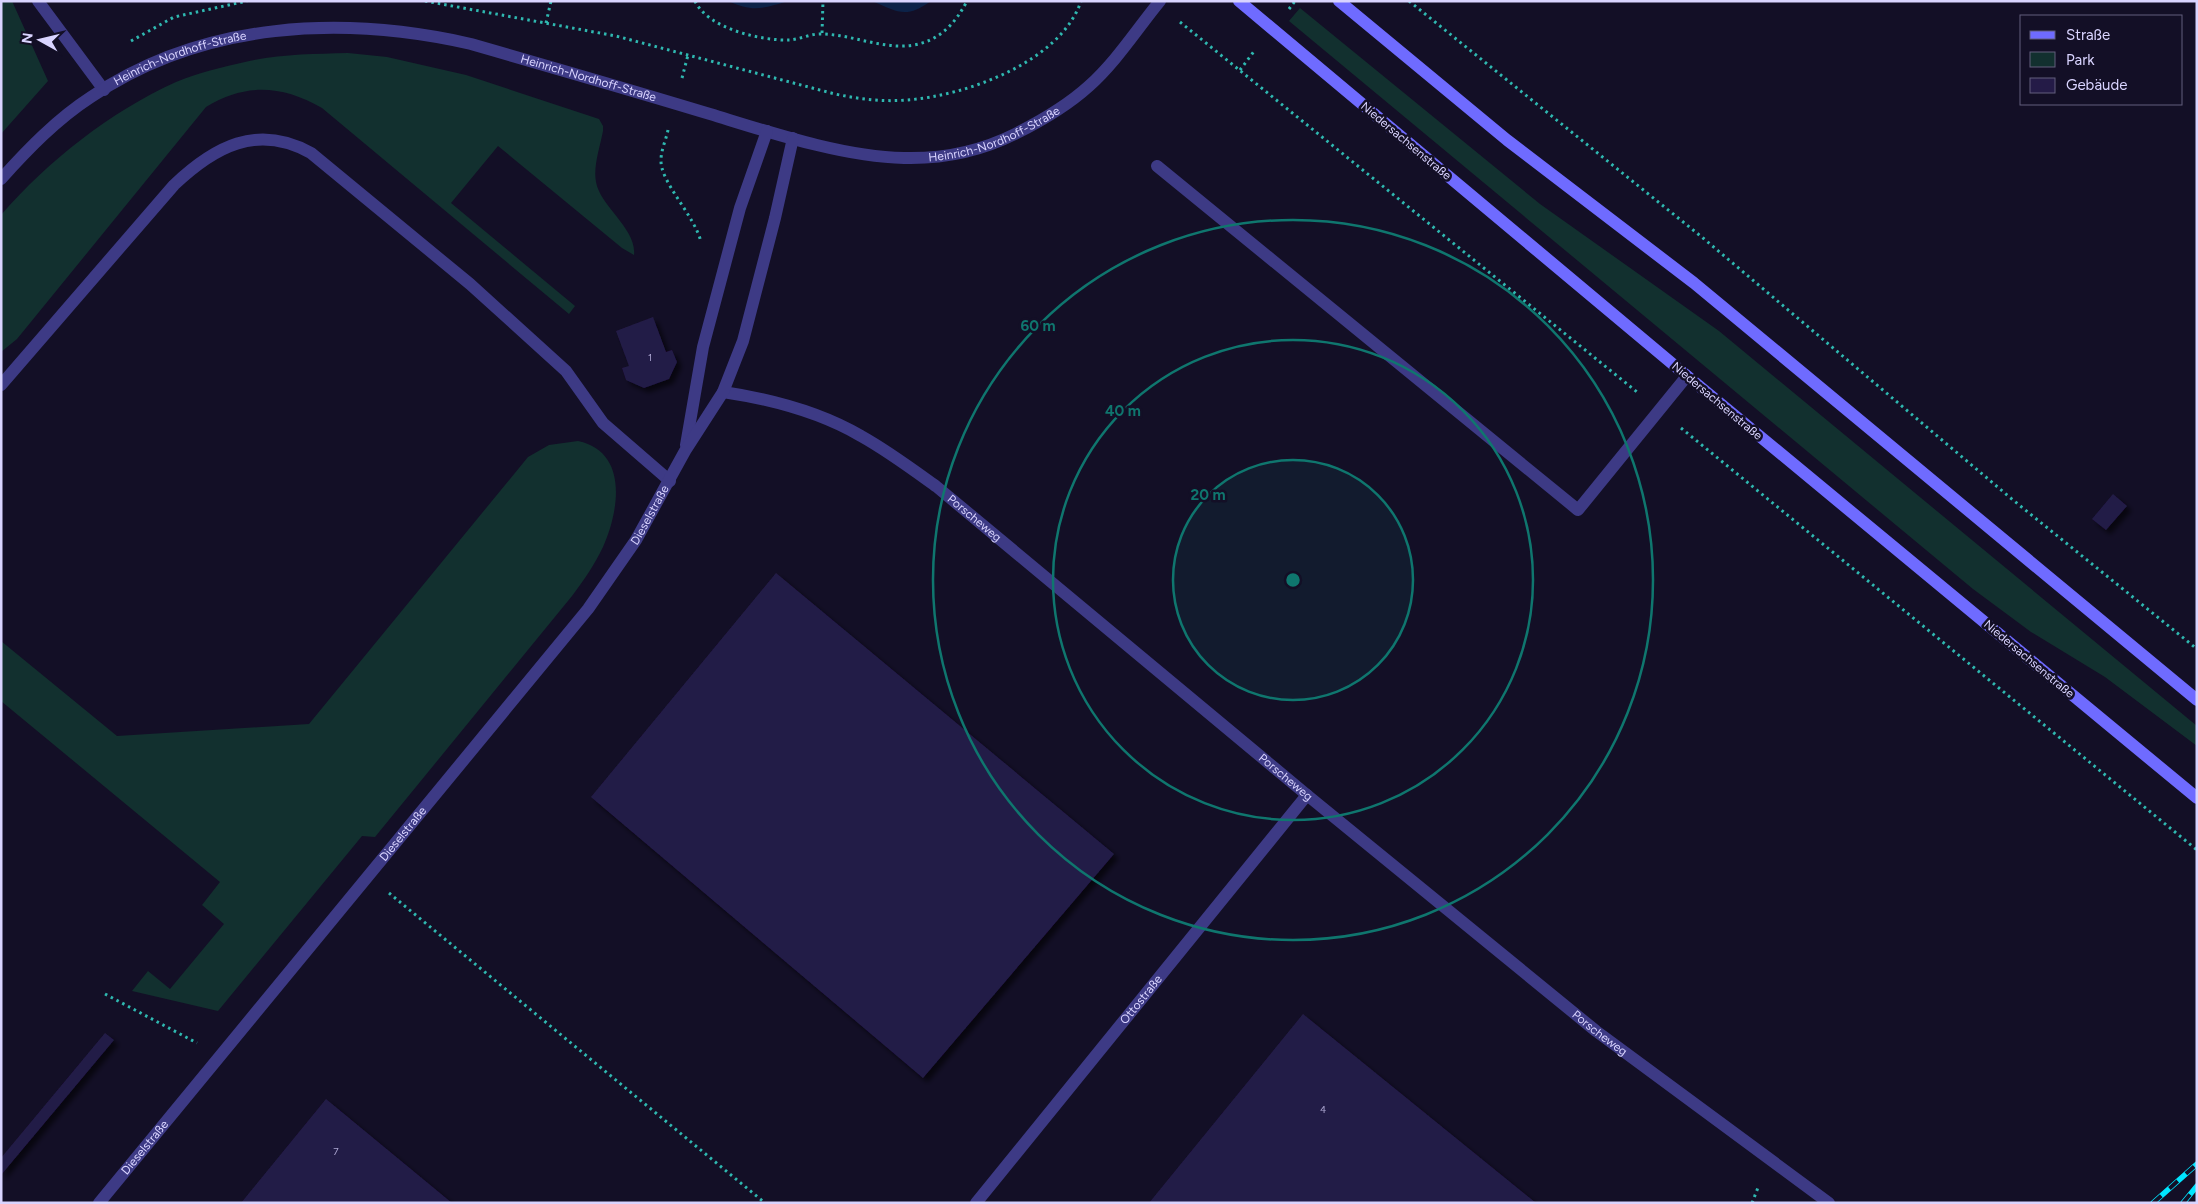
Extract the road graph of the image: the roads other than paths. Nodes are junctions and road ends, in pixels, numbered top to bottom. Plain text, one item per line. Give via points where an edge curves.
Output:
1 (38, 1) edge
2 (1239, 1) edge
3 (1339, 1) edge
4 (1159, 3) edge
5 (104, 90) junction
6 (767, 131) junction
7 (793, 138) junction
8 (1157, 166) dead end
9 (1, 179) edge
10 (1686, 376) junction
11 (1, 385) edge
12 (723, 392) junction
13 (685, 451) junction
14 (670, 481) junction
15 (2197, 700) edge
16 (1307, 795) junction
17 (2197, 798) edge
18 (99, 1203) edge
19 (976, 1203) edge
20 (1829, 1203) edge

1 - 5 street
2 - 10 main road, Niedersachsenstraße
3 - 15 main road via 1507,140 1694,283
4 - 7 street, Heinrich-Nordhoff-Straße via 1104,70 1074,98 1044,119 982,147 929,158 901,158
5 - 6 street, Heinrich-Nordhoff-Straße via 168,56 244,34 297,28 391,30 471,44
5 - 9 street, Heinrich-Nordhoff-Straße via 91,96 55,125
6 - 7 street, Heinrich-Nordhoff-Straße
6 - 13 street, Dieselstraße via 740,208 702,347
7 - 12 street, Dieselstraße via 743,341
8 - 10 street via 1578,510
10 - 17 main road, Niedersachsenstraße
11 - 14 street via 190,170 227,146 266,138 294,143 311,153 470,284 566,371 603,423
12 - 13 street, Dieselstraße
12 - 16 street, Porscheweg via 770,402 830,421 897,458 937,487
13 - 14 street, Dieselstraße
14 - 18 street, Dieselstraße via 636,540 588,610
16 - 19 street, Ottostraße
16 - 20 street, Porscheweg via 1596,1031

